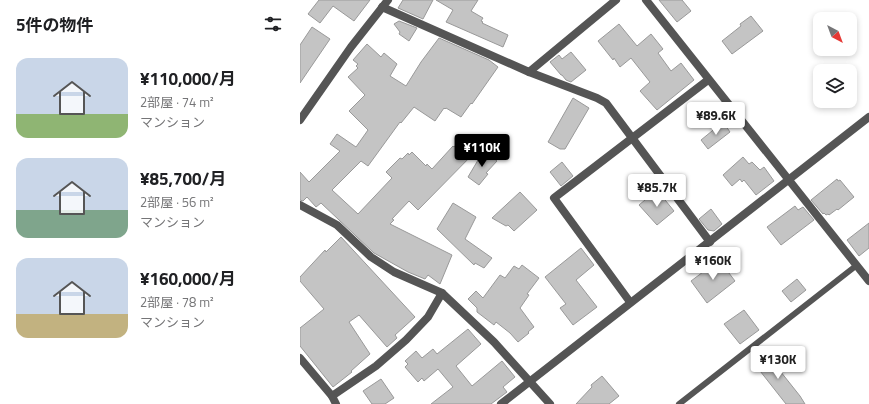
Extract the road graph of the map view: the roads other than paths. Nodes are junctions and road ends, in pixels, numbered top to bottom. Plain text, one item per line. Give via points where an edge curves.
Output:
1 (388, 0) edge
2 (616, 0) edge
3 (646, 0) edge
4 (382, 7) junction
5 (528, 72) junction
6 (708, 80) junction
7 (869, 117) edge
8 (300, 120) edge
9 (633, 139) junction
10 (789, 180) junction
11 (300, 205) edge
12 (710, 242) junction
13 (857, 265) junction
14 (869, 281) edge
15 (442, 292) junction
16 (630, 302) junction
17 (300, 358) edge
18 (530, 382) junction
19 (332, 396) junction
20 (336, 404) edge
21 (501, 404) edge
22 (550, 404) edge
23 (679, 404) edge

1 - 4 street
2 - 5 street
3 - 6 street
4 - 5 street
4 - 8 street
5 - 9 street via 597,98 606,104
6 - 9 street
6 - 10 street
7 - 10 street
9 - 12 street
9 - 16 street via 554,198
10 - 12 street
10 - 13 street
11 - 15 street via 337,224 371,257 394,272
12 - 16 street
13 - 14 street
13 - 23 lane
15 - 18 street via 494,342
15 - 19 street via 428,317 406,340 376,366
16 - 18 street
17 - 19 street
18 - 21 street
18 - 22 street
19 - 20 street

